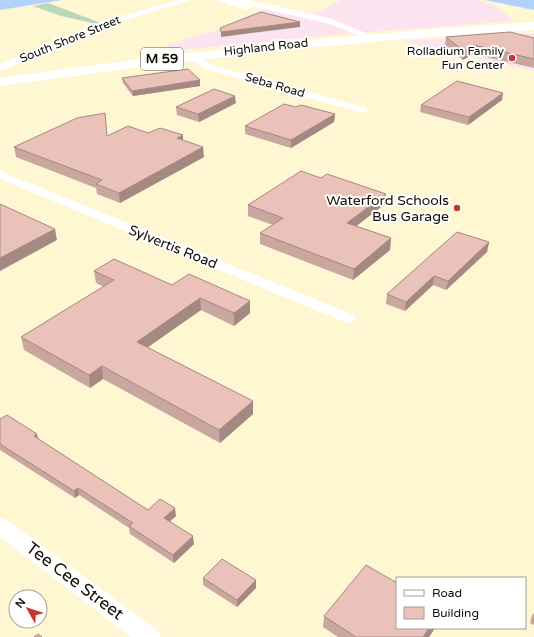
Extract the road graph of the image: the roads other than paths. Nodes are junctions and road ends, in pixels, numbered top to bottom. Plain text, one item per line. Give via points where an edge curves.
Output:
1 (187, 0) edge
2 (219, 0) edge
3 (237, 1) edge
4 (534, 26) edge
5 (368, 36) junction
6 (190, 55) junction
7 (0, 68) edge
8 (0, 82) edge
9 (362, 110) dead end
10 (0, 175) edge
11 (348, 318) dead end
12 (0, 526) edge
13 (149, 637) edge

1 - 7 street, South Shore Street via 104,24
2 - 3 street
3 - 5 street via 323,24 338,25
4 - 5 highway, Highland Road / M 59
5 - 6 highway, Highland Road / M 59
6 - 8 highway, Highland Road / M 59
6 - 9 street, Seba Road via 209,67
10 - 11 street, Sylvertis Road
12 - 13 street, Tee Cee Street

